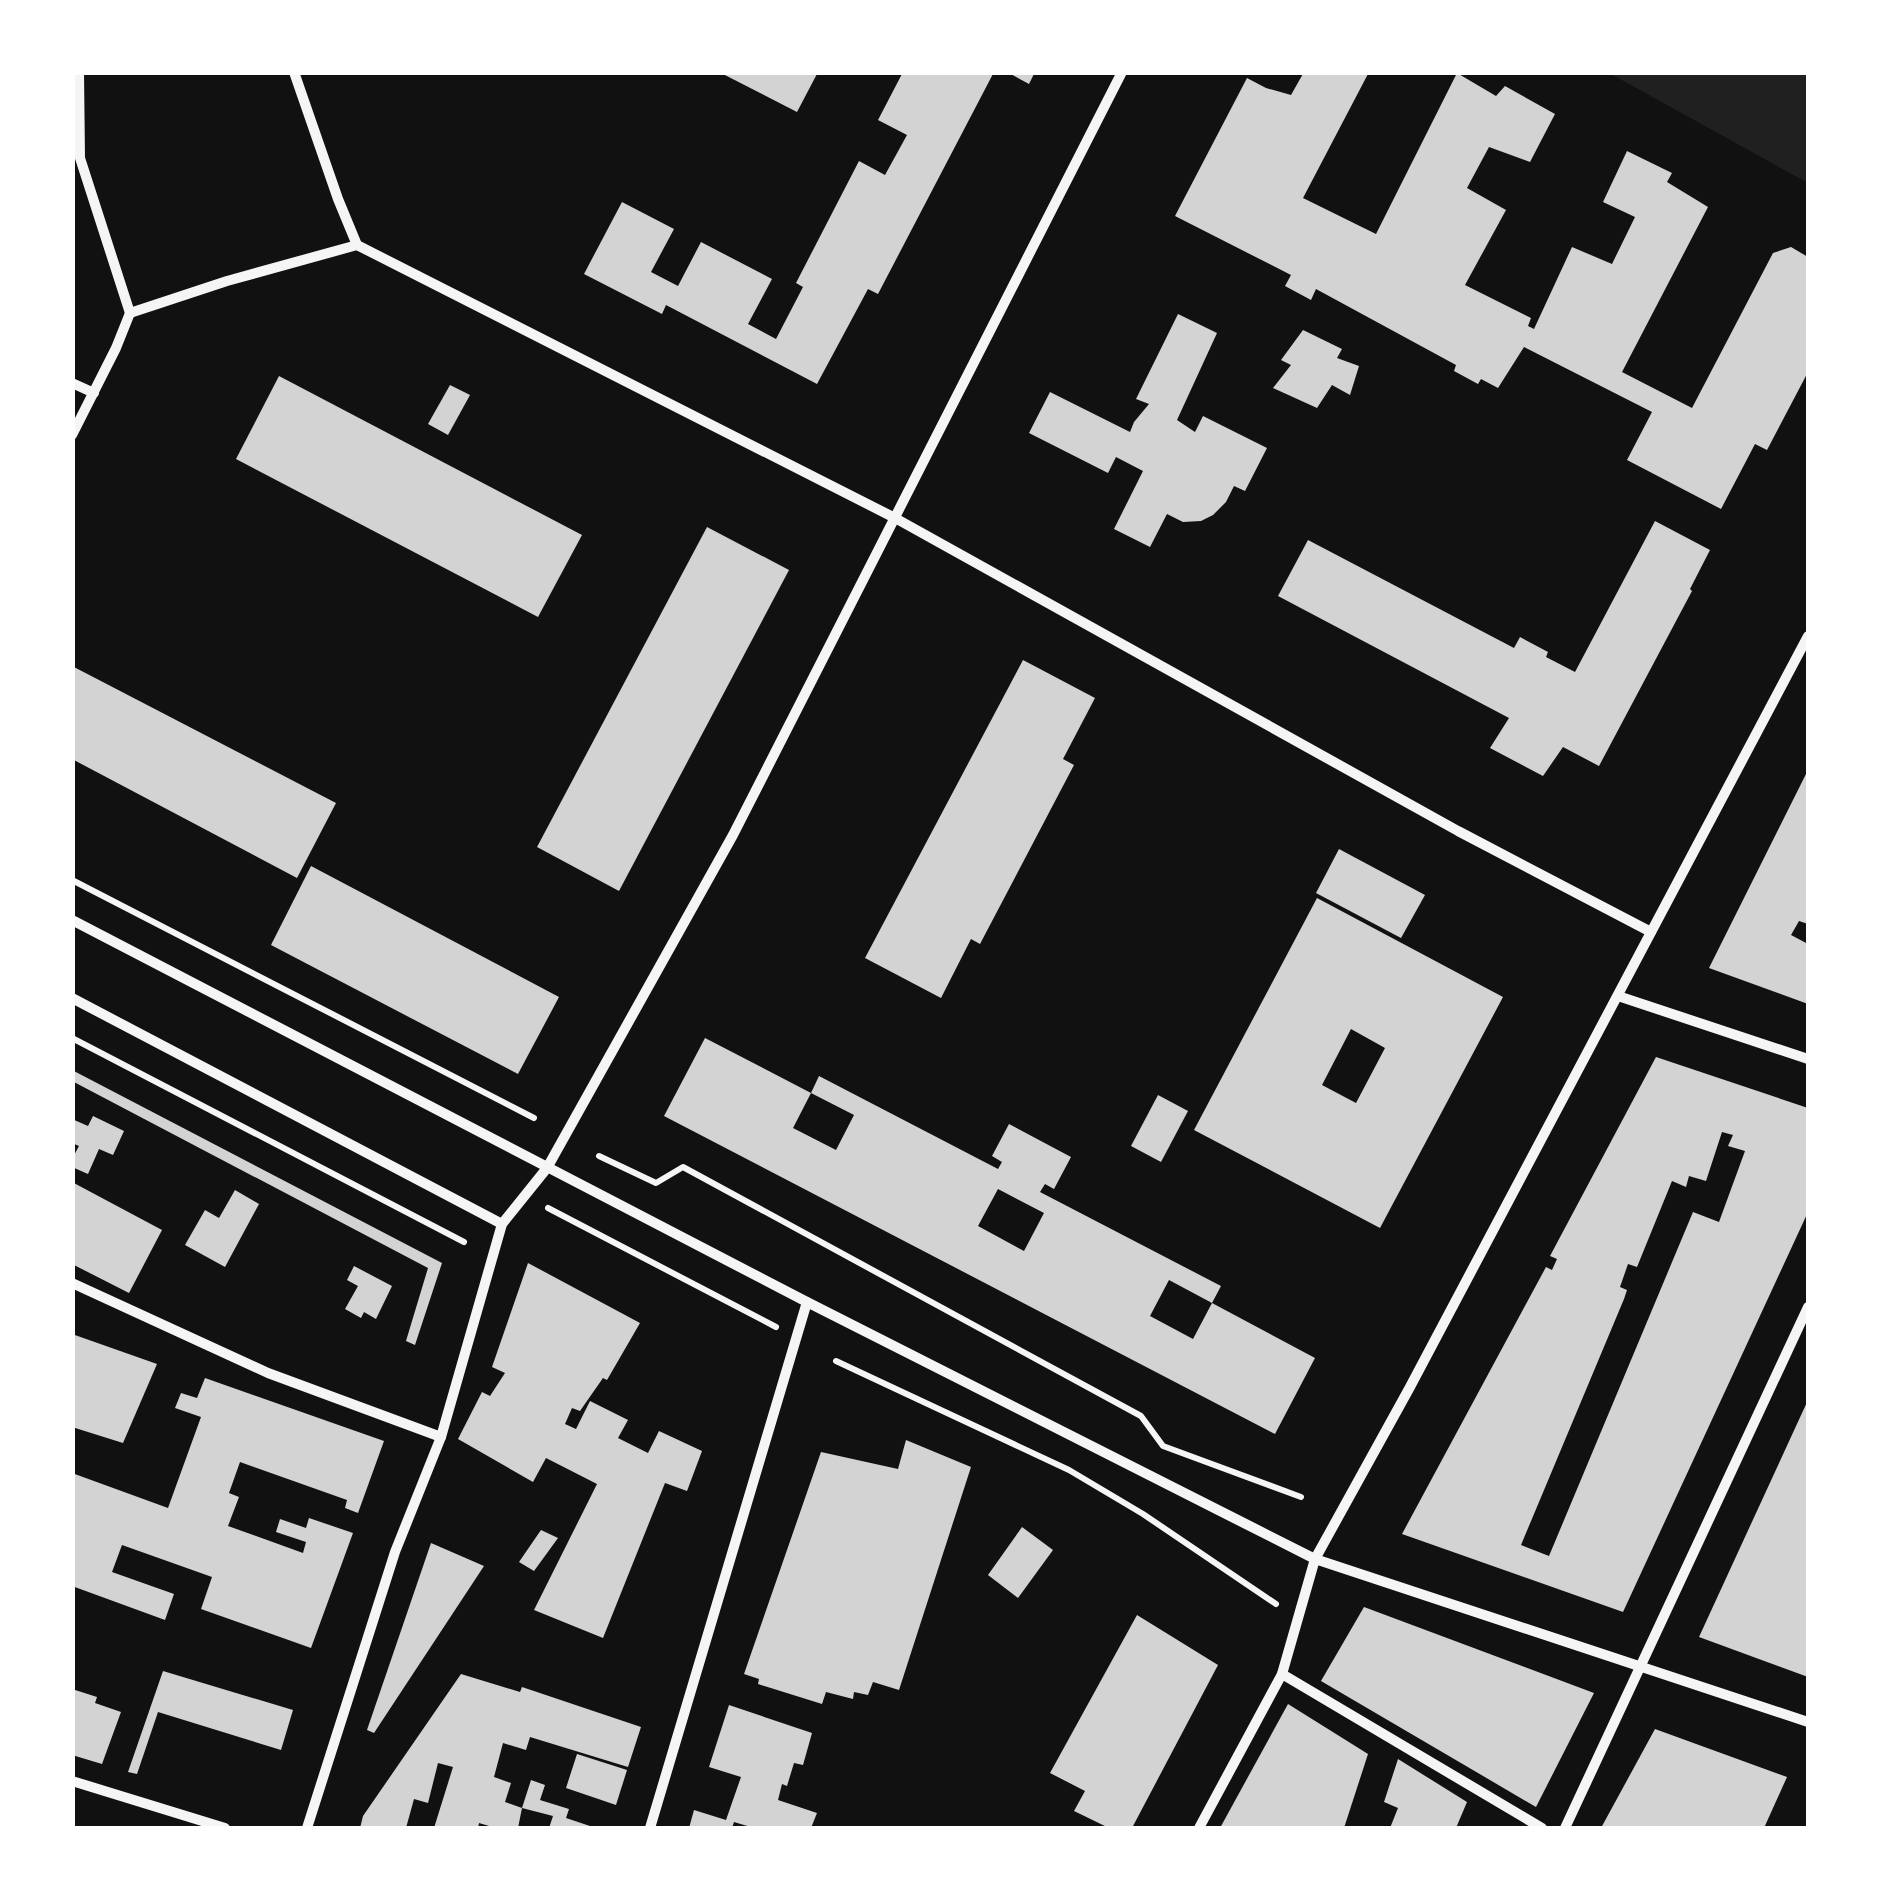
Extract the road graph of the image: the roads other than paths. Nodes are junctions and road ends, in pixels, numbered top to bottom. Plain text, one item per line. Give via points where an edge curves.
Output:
1 (79, 72) edge
2 (294, 72) edge
3 (1122, 72) edge
4 (357, 245) junction
5 (130, 313) junction
6 (72, 383) edge
7 (94, 392) junction
8 (72, 434) edge
9 (895, 518) junction
10 (1808, 636) edge
11 (72, 920) edge
12 (1651, 932) junction
13 (1618, 996) junction
14 (72, 998) edge
15 (1808, 1059) edge
16 (546, 1168) junction
17 (502, 1224) junction
18 (72, 1283) edge
19 (807, 1302) junction
20 (1808, 1307) edge
21 (441, 1437) junction
22 (1315, 1560) junction
23 (1640, 1667) junction
24 (1282, 1674) junction
25 (1808, 1722) edge
26 (72, 1781) edge
27 (225, 1828) edge
28 (307, 1828) edge
29 (650, 1828) edge
30 (1199, 1828) edge
31 (1542, 1828) edge
32 (1564, 1828) edge

1 - 5 street via 80,158
2 - 4 street
3 - 9 street
4 - 5 street
4 - 9 street
5 - 7 street
6 - 7 street
7 - 8 street
9 - 12 street
9 - 16 street via 733,834
10 - 12 street
11 - 16 street
12 - 13 street
13 - 15 street
13 - 22 street
14 - 17 street
16 - 17 street
16 - 19 street
17 - 21 street
18 - 21 street via 268,1373
19 - 22 street
19 - 29 street
20 - 23 street
21 - 28 street via 394,1552
22 - 23 street
22 - 24 street
23 - 25 street
23 - 32 street
24 - 30 street
24 - 31 street
26 - 27 street

